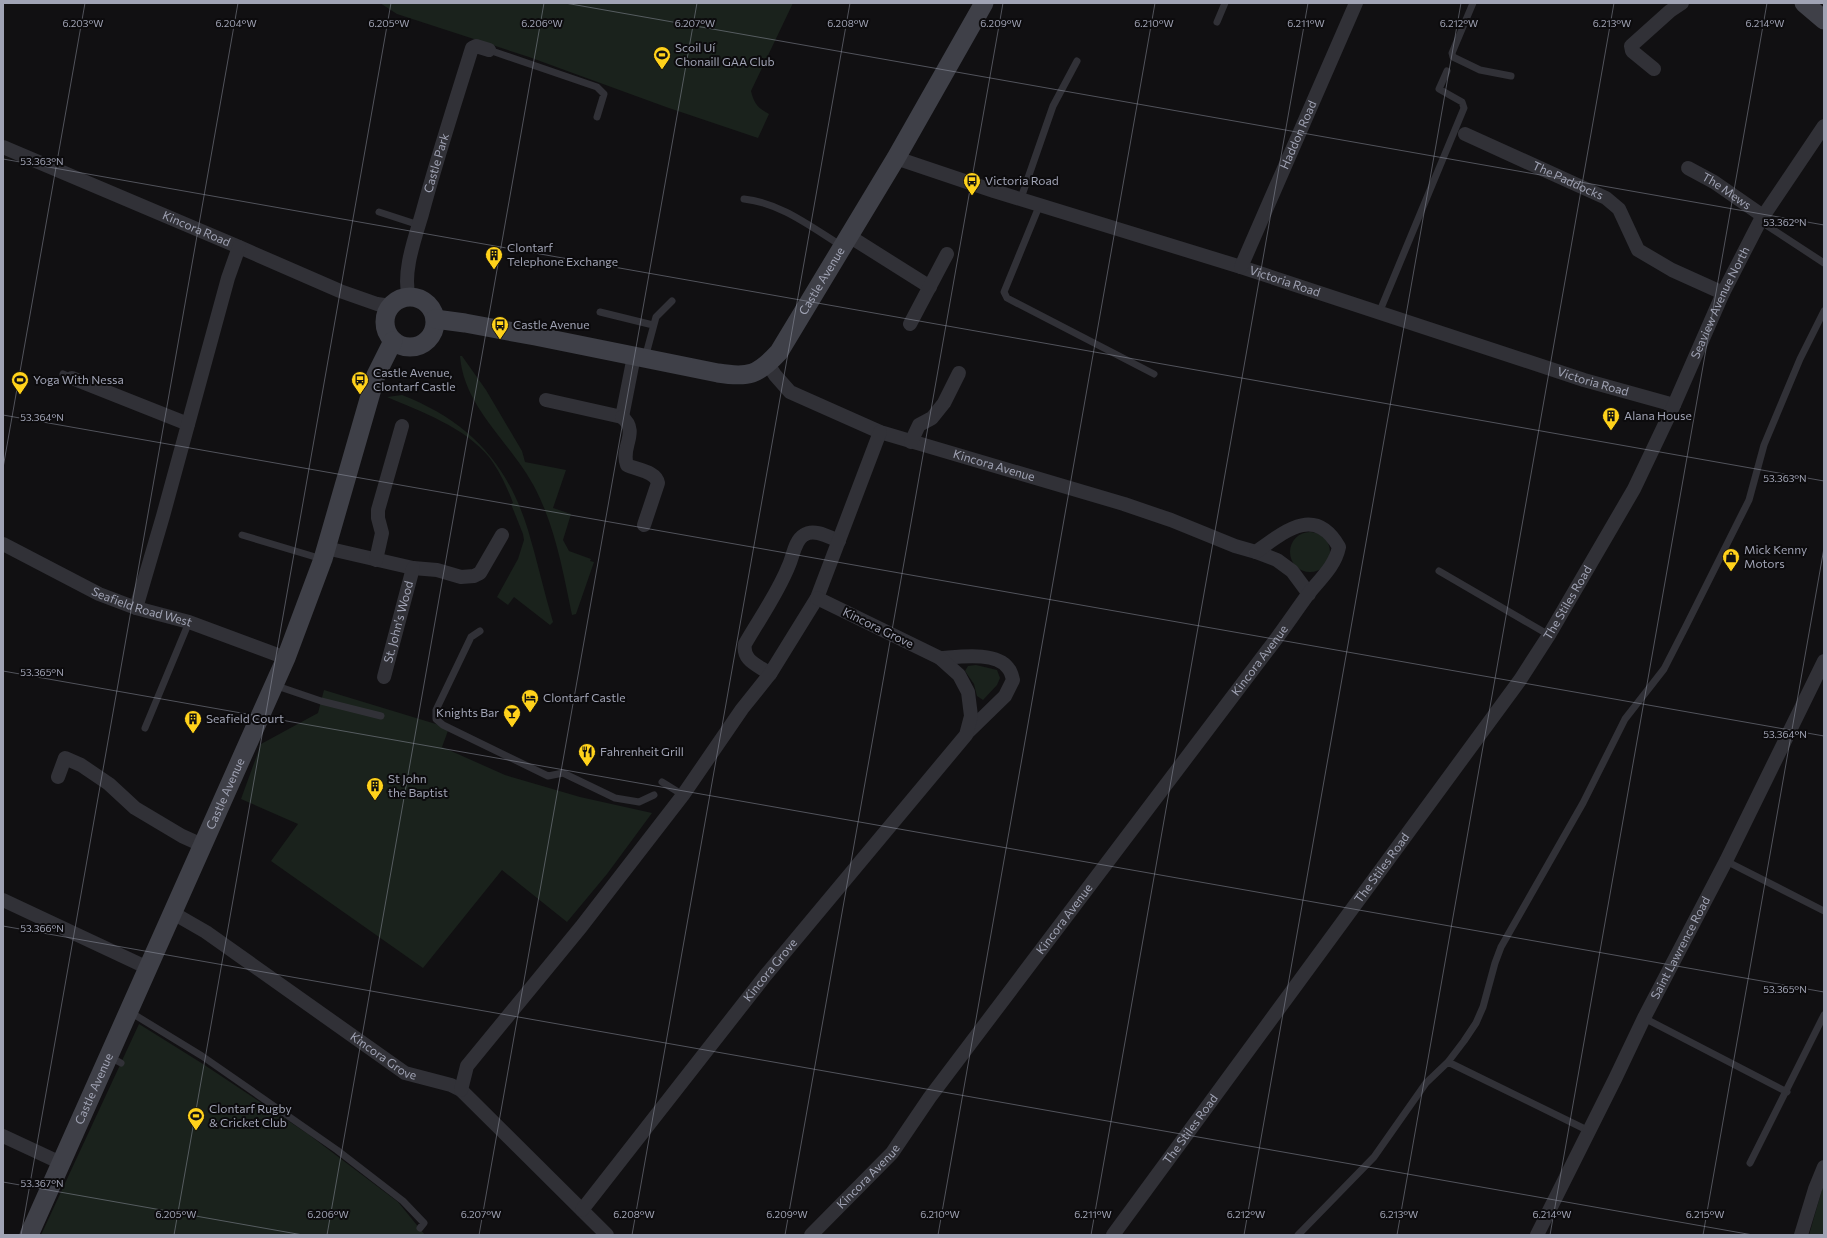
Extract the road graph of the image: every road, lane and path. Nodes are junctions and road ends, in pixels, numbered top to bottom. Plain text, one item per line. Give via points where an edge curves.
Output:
1 (984, 3) edge
2 (1225, 3) edge
3 (1356, 3) edge
4 (1474, 3) edge
5 (1682, 3) edge
6 (1804, 3) edge
7 (1824, 20) edge
8 (1217, 22) dead end
9 (489, 50) joint
10 (1077, 61) dead end
11 (1654, 69) dead end
12 (1447, 70) dead end
13 (1511, 76) dead end
14 (597, 117) dead end
15 (1824, 126) edge
16 (1465, 134) dead end
17 (3, 147) edge
18 (896, 158) junction
19 (1688, 168) dead end
20 (1021, 198) junction
21 (744, 199) dead end
22 (1040, 204) junction
23 (379, 212) dead end
24 (1762, 219) junction
25 (419, 225) junction
26 (846, 241) junction
27 (239, 247) junction
28 (947, 254) dead end
29 (1824, 263) edge
30 (1241, 267) junction
31 (930, 287) junction
32 (1724, 293) junction
33 (409, 297) junction
34 (672, 301) dead end
35 (391, 306) junction
36 (1824, 311) edge
37 (600, 312) dead end
38 (1379, 313) junction
39 (435, 319) junction
40 (910, 324) dead end
41 (653, 325) junction
42 (394, 341) junction
43 (640, 357) junction
44 (768, 364) junction
45 (959, 374) dead end
46 (1154, 374) dead end
47 (67, 376) dead end
48 (546, 400) dead end
49 (1674, 405) junction
50 (622, 417) junction
51 (188, 424) junction
52 (402, 426) dead end
53 (880, 432) junction
54 (911, 442) junction
55 (1634, 489) joint
56 (644, 525) dead end
57 (242, 535) dead end
58 (502, 535) dead end
59 (839, 540) junction
60 (3, 544) edge
61 (1256, 552) junction
62 (324, 554) junction
63 (376, 560) junction
64 (413, 568) junction
65 (1439, 571) dead end
66 (1309, 594) junction
67 (817, 598) junction
68 (136, 608) junction
69 (189, 622) junction
70 (480, 631) dead end
71 (1549, 635) junction
72 (286, 658) junction
73 (940, 658) junction
74 (1824, 661) edge
75 (770, 674) junction
76 (384, 677) dead end
77 (274, 685) junction
78 (381, 716) dead end
79 (145, 728) dead end
80 (966, 735) junction
81 (58, 777) dead end
82 (662, 782) dead end
83 (654, 795) dead end
84 (683, 795) junction
85 (202, 846) junction
86 (1726, 860) junction
87 (3, 900) edge
88 (1824, 911) edge
89 (173, 913) junction
90 (148, 968) junction
91 (128, 1011) junction
92 (1824, 1015) edge
93 (1644, 1018) junction
94 (1448, 1062) junction
95 (461, 1090) junction
96 (1787, 1092) junction
97 (1589, 1131) junction
98 (3, 1136) edge
99 (61, 1163) junction
100 (1750, 1163) dead end
101 (1823, 1169) edge
102 (582, 1210) junction
103 (420, 1228) dead end
104 (29, 1235) edge
105 (607, 1235) edge
106 (811, 1235) edge
107 (1113, 1235) edge
108 (1298, 1235) edge
109 (1537, 1235) edge
110 (1802, 1235) edge

1 - 18 street, Castle Avenue
2 - 8 lane
3 - 30 street, Haddon Road
4 - 13 lane via 1452,53 1453,57 1480,70
5 - 11 street via 1631,46 1632,51
6 - 7 street
9 - 14 lane via 597,87 604,94
9 - 25 street, Castle Park via 476,46 472,48
10 - 20 lane via 1052,106
12 - 38 lane via 1439,90 1462,102 1464,108
15 - 24 street, Seaview Avenue North
16 - 32 street, The Paddocks via 1606,198 1619,210 1638,250 1672,270
17 - 27 street, Kincora Road
18 - 20 street, Victoria Road
18 - 26 street, Castle Avenue
19 - 24 street, The Mews via 1714,182
20 - 22 street, Victoria Road
21 - 26 lane via 766,202
22 - 30 street, Victoria Road
22 - 46 lane via 1004,292 1007,298
23 - 25 lane
24 - 29 lane
24 - 32 street, Seaview Avenue North
25 - 33 street, Castle Park via 406,288
26 - 31 street
26 - 44 street, Castle Avenue via 779,352
27 - 35 street, Kincora Road via 340,291 377,304
27 - 51 street
28 - 31 street
30 - 38 street, Victoria Road
31 - 40 street
32 - 49 street, Seaview Avenue North
33 - 35 street via 400,299
33 - 39 street via 428,304
34 - 41 lane via 656,317
35 - 42 street via 385,318 385,325
36 - 94 lane via 1800,359 1764,445 1749,500 1732,535 1664,669 1625,719 1583,803 1501,947 1483,1008 1476,1023
37 - 41 lane
38 - 49 street, Victoria Road via 1584,380
39 - 42 street via 432,335 420,345 408,347
39 - 43 street, Castle Avenue
41 - 43 lane
42 - 62 street, Castle Avenue via 376,375
43 - 44 street, Castle Avenue via 738,376 756,372
43 - 50 street
44 - 53 street, Kincora Avenue via 790,392
45 - 54 street via 944,403 932,418 919,425
47 - 51 street
48 - 50 street
49 - 55 street, Seaview Avenue North
50 - 56 street via 629,422 631,430 625,459 627,465 653,474 657,478 658,483
51 - 68 street
52 - 63 street via 378,510 382,533
53 - 54 street, Kincora Avenue
53 - 59 street
54 - 61 street, Kincora Avenue via 1124,504
55 - 71 street, The Stiles Road
57 - 62 lane
58 - 64 street, St. John's Wood via 484,568 474,576 461,577 436,570
59 - 67 street
59 - 75 street via 811,533 798,540 788,567 745,644 744,652 747,658
60 - 68 street, Seafield Road West via 99,594
61 - 66 street, Kincora Avenue via 1277,560 1292,571
61 - 66 street, Kincora Avenue via 1284,531 1298,525 1312,524 1329,533 1340,547 1337,559
62 - 63 street, St. John's Wood
62 - 72 street, Castle Avenue
63 - 64 street, St. John's Wood
64 - 76 street, St. John's Wood
65 - 71 lane
66 - 106 street, Kincora Avenue via 930,1097 892,1153
67 - 73 street, Kincora Grove
67 - 75 street
68 - 69 street, Seafield Road West
69 - 72 street, Seafield Road West
69 - 79 lane
70 - 83 lane via 471,637 436,710 436,719 443,725 548,776 563,773 615,798 639,802
71 - 107 street, The Stiles Road via 1520,680
72 - 77 street, Castle Avenue
73 - 80 street, Kincora Grove via 959,675 968,692 971,716
73 - 80 street, Kincora Grove via 976,656 995,659 1008,668 1013,680 1005,696
74 - 86 street, Saint Lawrence Road
75 - 84 street
77 - 78 lane via 321,701
77 - 85 street, Castle Avenue
80 - 102 street, Kincora Grove via 765,976
81 - 85 street via 65,758 81,765 109,784 135,808
82 - 84 lane
84 - 95 street via 581,927 471,1060 464,1074
85 - 89 street, Castle Avenue
86 - 88 lane
86 - 93 street, Saint Lawrence Road
87 - 90 street
89 - 90 street, Castle Avenue
89 - 95 street, Kincora Grove via 206,932 405,1073
90 - 91 street, Castle Avenue
91 - 99 street, Castle Avenue via 115,1059
91 - 103 lane via 202,1056 337,1150 406,1204 424,1224
92 - 96 lane
93 - 96 lane
93 - 97 street, Saint Lawrence Road
94 - 97 lane
94 - 108 lane via 1426,1083 1374,1157
95 - 102 street, Kincora Grove
96 - 100 lane
97 - 109 street, Saint Lawrence Road
98 - 99 street
99 - 104 street, Castle Avenue
101 - 110 street
102 - 105 street, Kincora Grove

